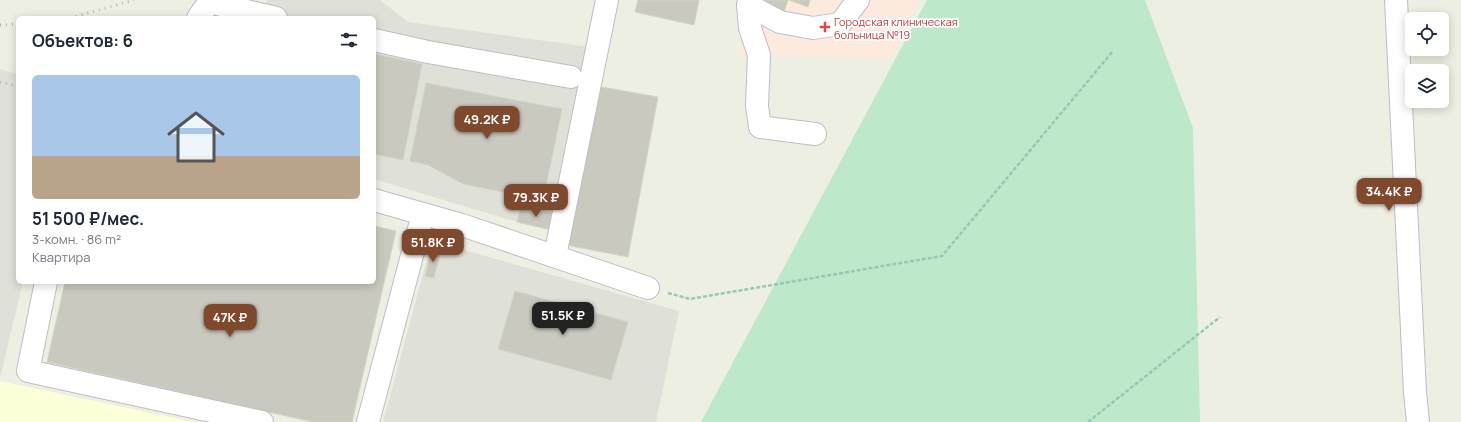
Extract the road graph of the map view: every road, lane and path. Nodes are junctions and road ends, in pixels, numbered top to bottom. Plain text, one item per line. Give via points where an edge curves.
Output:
1 (607, 0) edge
2 (858, 0) edge
3 (1396, 0) edge
4 (749, 3) edge
5 (205, 7) edge
6 (263, 16) edge
7 (376, 40) edge
8 (1113, 51) dead end
9 (571, 77) dead end
10 (815, 134) dead end
11 (376, 201) edge
12 (423, 214) junction
13 (555, 256) junction
14 (46, 284) edge
15 (648, 288) joint
16 (1220, 317) dead end
17 (262, 422) edge
18 (368, 422) edge
19 (1088, 422) edge
20 (1418, 422) edge

1 - 13 street
2 - 4 street via 840,24 813,28 780,22
3 - 20 street
4 - 10 street via 750,28 759,55 757,106 760,127
5 - 6 street
7 - 9 street
8 - 15 path via 942,256 690,299
11 - 12 street
12 - 13 street via 462,224
12 - 18 street
13 - 15 street
14 - 17 street via 28,371
16 - 19 path

